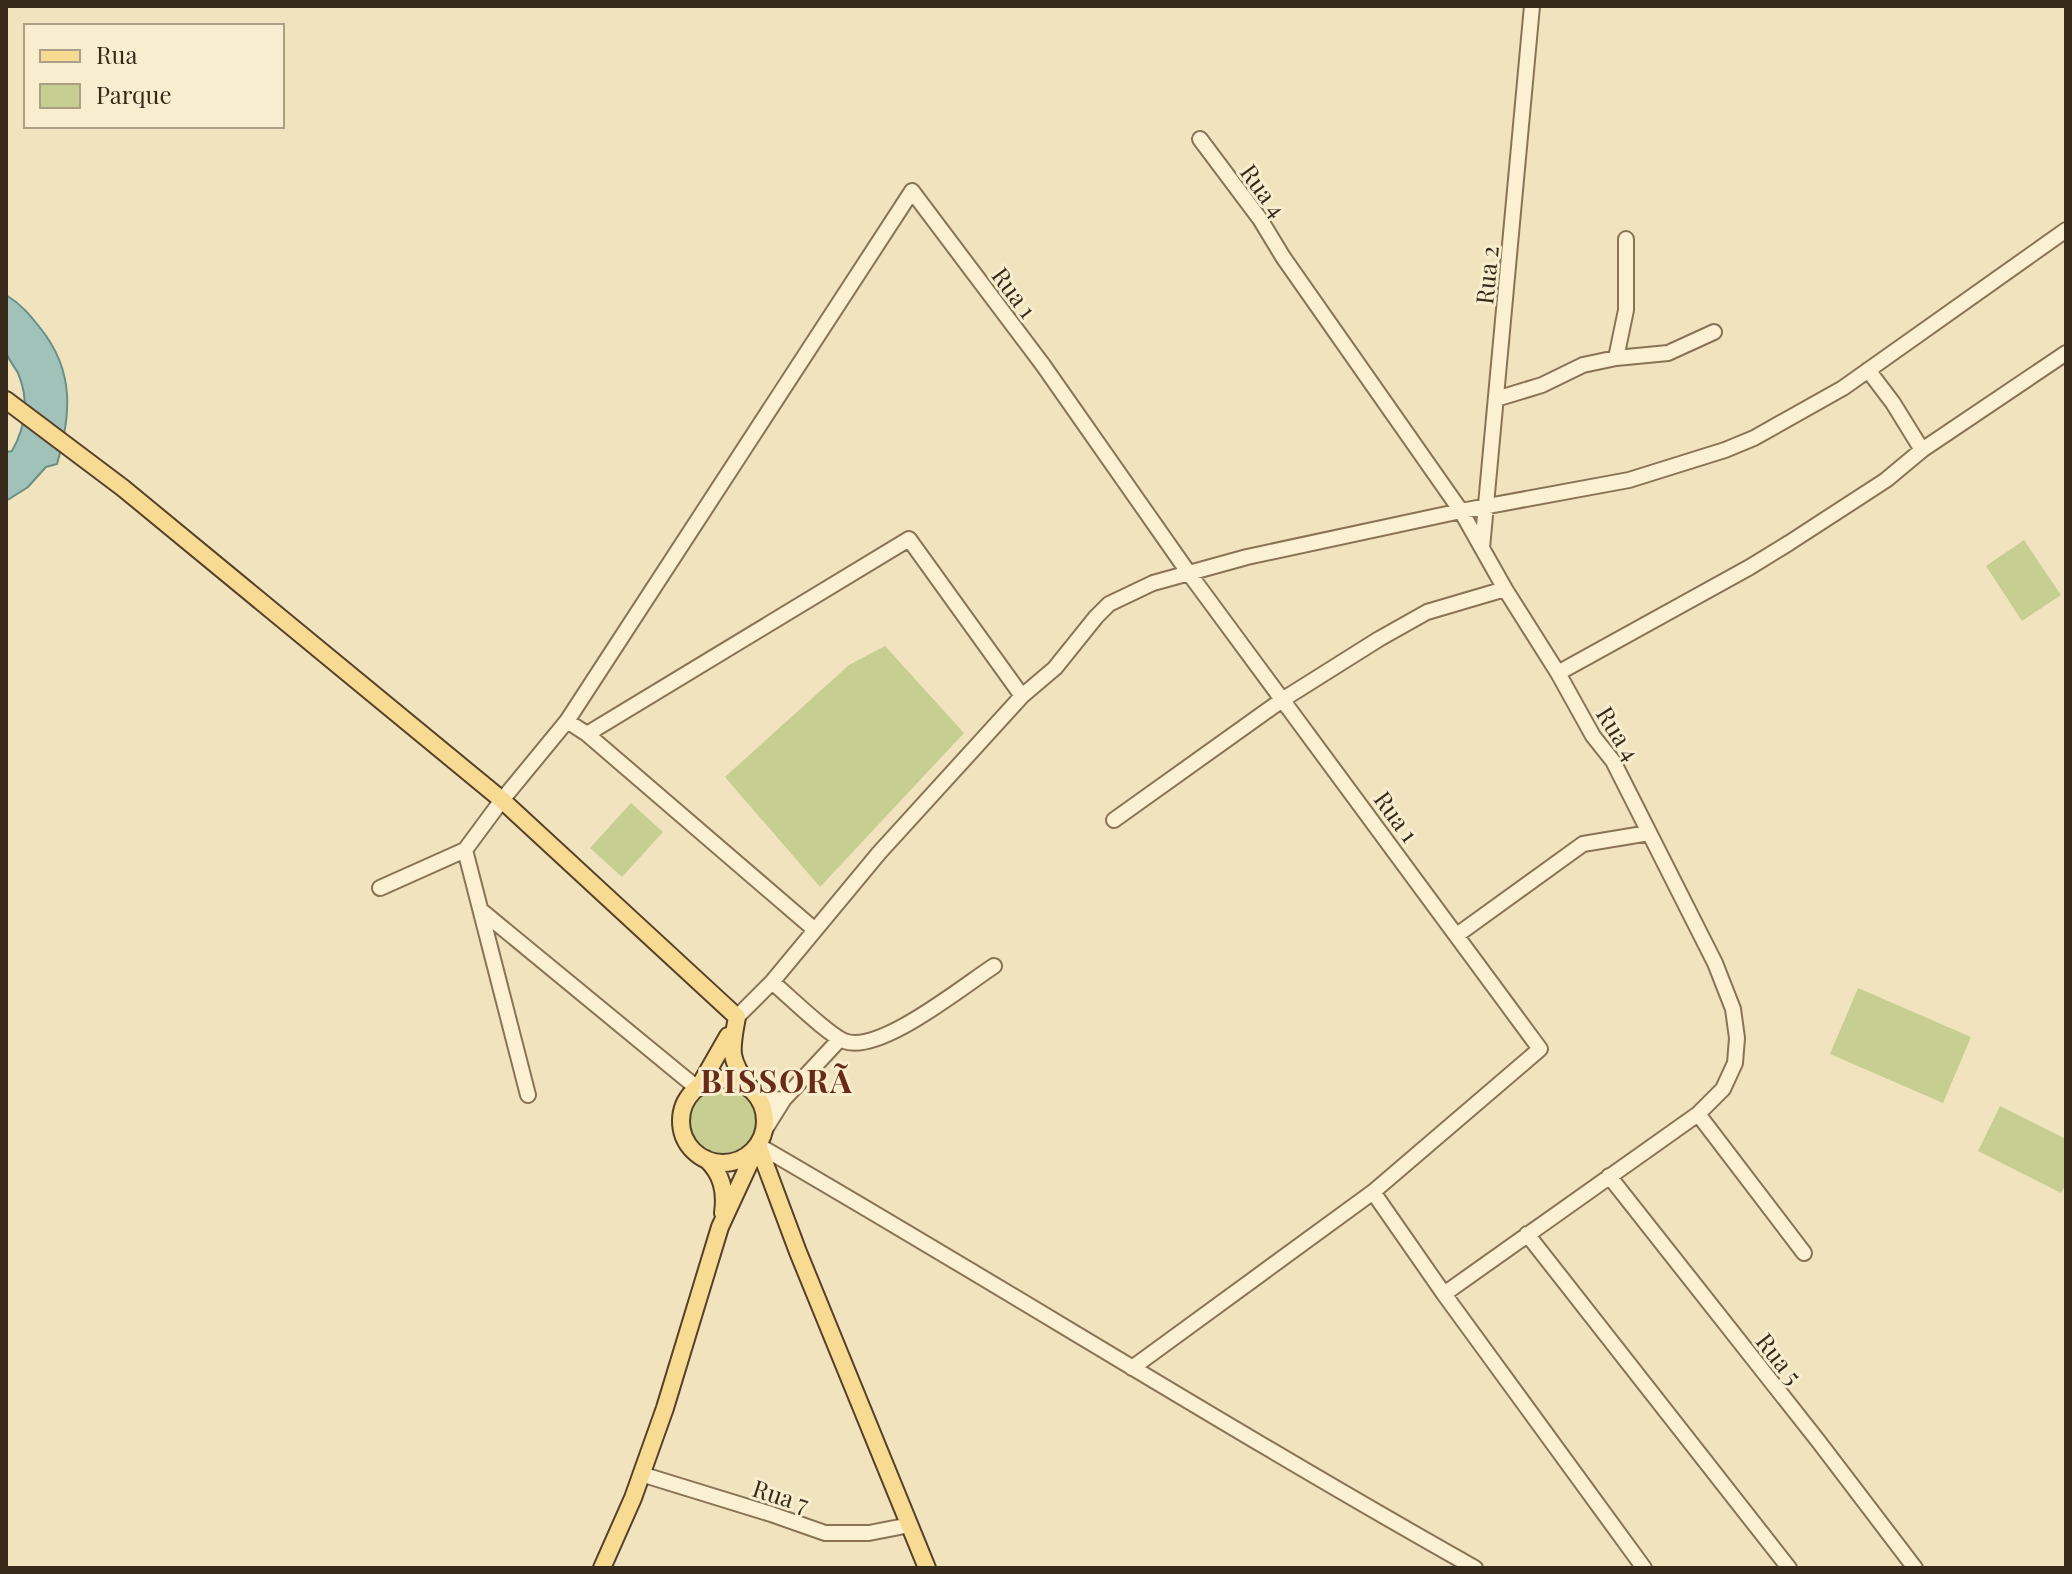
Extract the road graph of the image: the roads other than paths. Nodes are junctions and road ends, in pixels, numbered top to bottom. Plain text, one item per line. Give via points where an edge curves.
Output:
1 (1532, 6) edge
2 (1200, 139) dead end
3 (2066, 230) edge
4 (1626, 239) dead end
5 (1714, 332) dead end
6 (2066, 353) edge
7 (1616, 358) junction
8 (1868, 370) junction
9 (1496, 399) junction
10 (13, 405) edge
11 (1922, 450) junction
12 (1486, 506) junction
13 (1461, 511) junction
14 (1482, 548) junction
15 (1188, 572) junction
16 (1505, 589) junction
17 (1558, 673) junction
18 (1022, 696) junction
19 (1282, 700) junction
20 (567, 721) junction
21 (587, 734) junction
22 (502, 800) junction
23 (1114, 820) dead end
24 (1649, 833) junction
25 (465, 850) junction
26 (380, 888) dead end
27 (483, 912) junction
28 (815, 930) junction
29 (1457, 935) junction
30 (994, 966) dead end
31 (772, 982) junction
32 (737, 1017) junction
33 (840, 1039) junction
34 (698, 1087) junction
35 (754, 1092) junction
36 (528, 1095) dead end
37 (784, 1099) junction
38 (1698, 1114) junction
39 (761, 1138) junction
40 (706, 1159) junction
41 (1609, 1176) junction
42 (1373, 1192) junction
43 (720, 1227) junction
44 (1527, 1234) junction
45 (1804, 1253) dead end
46 (1444, 1294) junction
47 (1132, 1368) junction
48 (641, 1474) junction
49 (910, 1525) junction
50 (602, 1568) edge
51 (927, 1568) edge
52 (1475, 1568) edge
53 (1644, 1568) edge
54 (1789, 1568) edge
55 (1915, 1568) edge

1 - 9 street, Rua 2
2 - 13 street, Rua 4
3 - 8 street
4 - 7 street via 1626,310
5 - 7 street via 1668,353
6 - 11 street
7 - 9 street via 1583,365
8 - 11 street
8 - 12 street via 1792,418 1725,450 1629,480
9 - 12 street, Rua 2
10 - 22 main road via 123,488
11 - 17 street via 1886,480 1750,567
12 - 13 street
12 - 14 street, Rua 2
13 - 14 street, Rua 4
13 - 15 street
14 - 16 street, Rua 4
15 - 18 street via 1109,604 1055,668
15 - 19 street, Rua 1
15 - 20 street, Rua 1 via 1043,365 912,191
16 - 17 street, Rua 4
16 - 19 street via 1427,612
17 - 24 street, Rua 4 via 1613,761
18 - 21 street via 909,539
18 - 28 street
19 - 23 street
19 - 29 street, Rua 1
20 - 21 street
20 - 22 street
21 - 28 street
22 - 25 street
22 - 32 main road
24 - 29 street via 1583,844
24 - 38 street, Rua 4 via 1733,1009 1735,1063 1723,1089
25 - 26 street
25 - 27 street
27 - 34 street
27 - 36 street
28 - 31 street
29 - 42 street, Rua 1 via 1540,1049
30 - 33 street via 894,1033 860,1043
31 - 32 street
31 - 33 street
32 - 34 main road
32 - 35 main road via 732,1061
33 - 37 street
34 - 35 main road via 724,1078
34 - 40 main road via 684,1105 681,1125 687,1143
35 - 37 street via 770,1100
35 - 39 main road via 765,1115
37 - 39 street
38 - 41 street, Rua 4
38 - 45 street
39 - 40 main road via 736,1162
39 - 43 main road
39 - 47 street
39 - 49 main road via 798,1252
40 - 43 main road via 724,1188
41 - 44 street, Rua 4
41 - 55 street, Rua 5
42 - 46 street
42 - 47 street, Rua 1
43 - 48 main road
44 - 46 street, Rua 4
44 - 54 street
46 - 53 street
47 - 52 street
48 - 49 street, Rua 7 via 825,1533 849,1535
48 - 50 main road
49 - 51 main road

